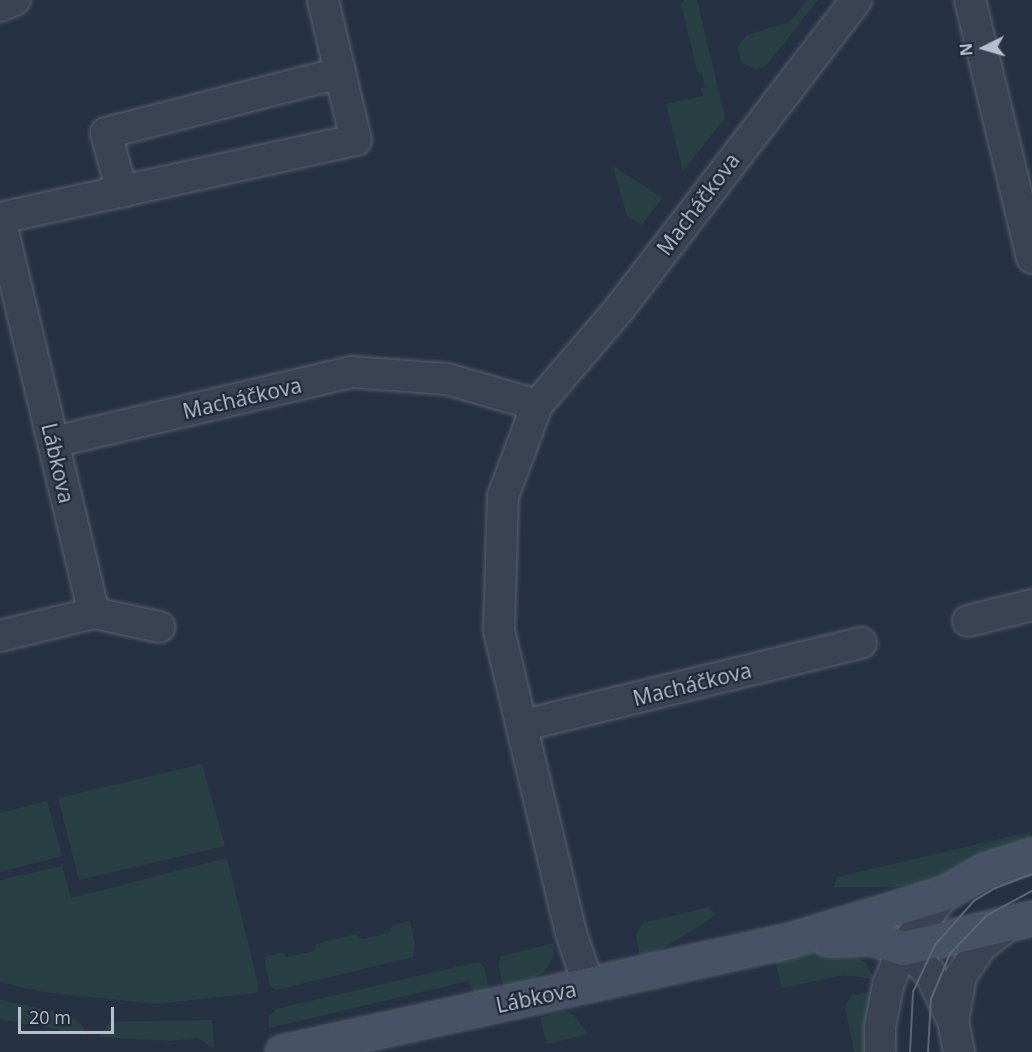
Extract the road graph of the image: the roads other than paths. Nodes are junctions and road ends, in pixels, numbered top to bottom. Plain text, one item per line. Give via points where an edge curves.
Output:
1 (15, 0) edge
2 (323, 0) edge
3 (970, 0) edge
4 (855, 1) edge
5 (0, 6) edge
6 (339, 73) junction
7 (122, 192) junction
8 (0, 219) edge
9 (1032, 258) edge
10 (537, 405) junction
11 (53, 442) junction
12 (1032, 605) edge
13 (94, 613) junction
14 (968, 621) dead end
15 (160, 627) dead end
16 (0, 636) edge
17 (861, 643) dead end
18 (524, 725) junction
19 (1032, 855) edge
20 (945, 893) junction
21 (1021, 921) edge
22 (790, 940) junction
23 (903, 948) junction
24 (589, 986) junction
25 (952, 1021) junction
26 (282, 1052) edge
27 (880, 1052) edge
28 (959, 1052) edge

1 - 5 street
2 - 6 street
3 - 9 street
4 - 10 street, Macháčkova via 620,308
6 - 7 street via 106,133
6 - 7 street via 356,140
7 - 8 street
8 - 11 street, Lábkova
10 - 11 street, Macháčkova via 447,379 351,372
10 - 18 street, Macháčkova via 500,516 499,630
11 - 13 street, Lábkova
12 - 14 street
13 - 15 street
13 - 16 street
17 - 18 street, Macháčkova
18 - 24 street, Macháčkova via 571,933
19 - 20 street, Lábkova via 985,870
20 - 22 street, Lábkova
20 - 23 street
21 - 23 street, Lábkova
21 - 25 street via 981,946 961,976
22 - 23 street, Lábkova via 871,938
22 - 24 street, Lábkova
23 - 25 street via 930,973
23 - 27 street via 888,985
24 - 26 street, Lábkova
25 - 28 street

